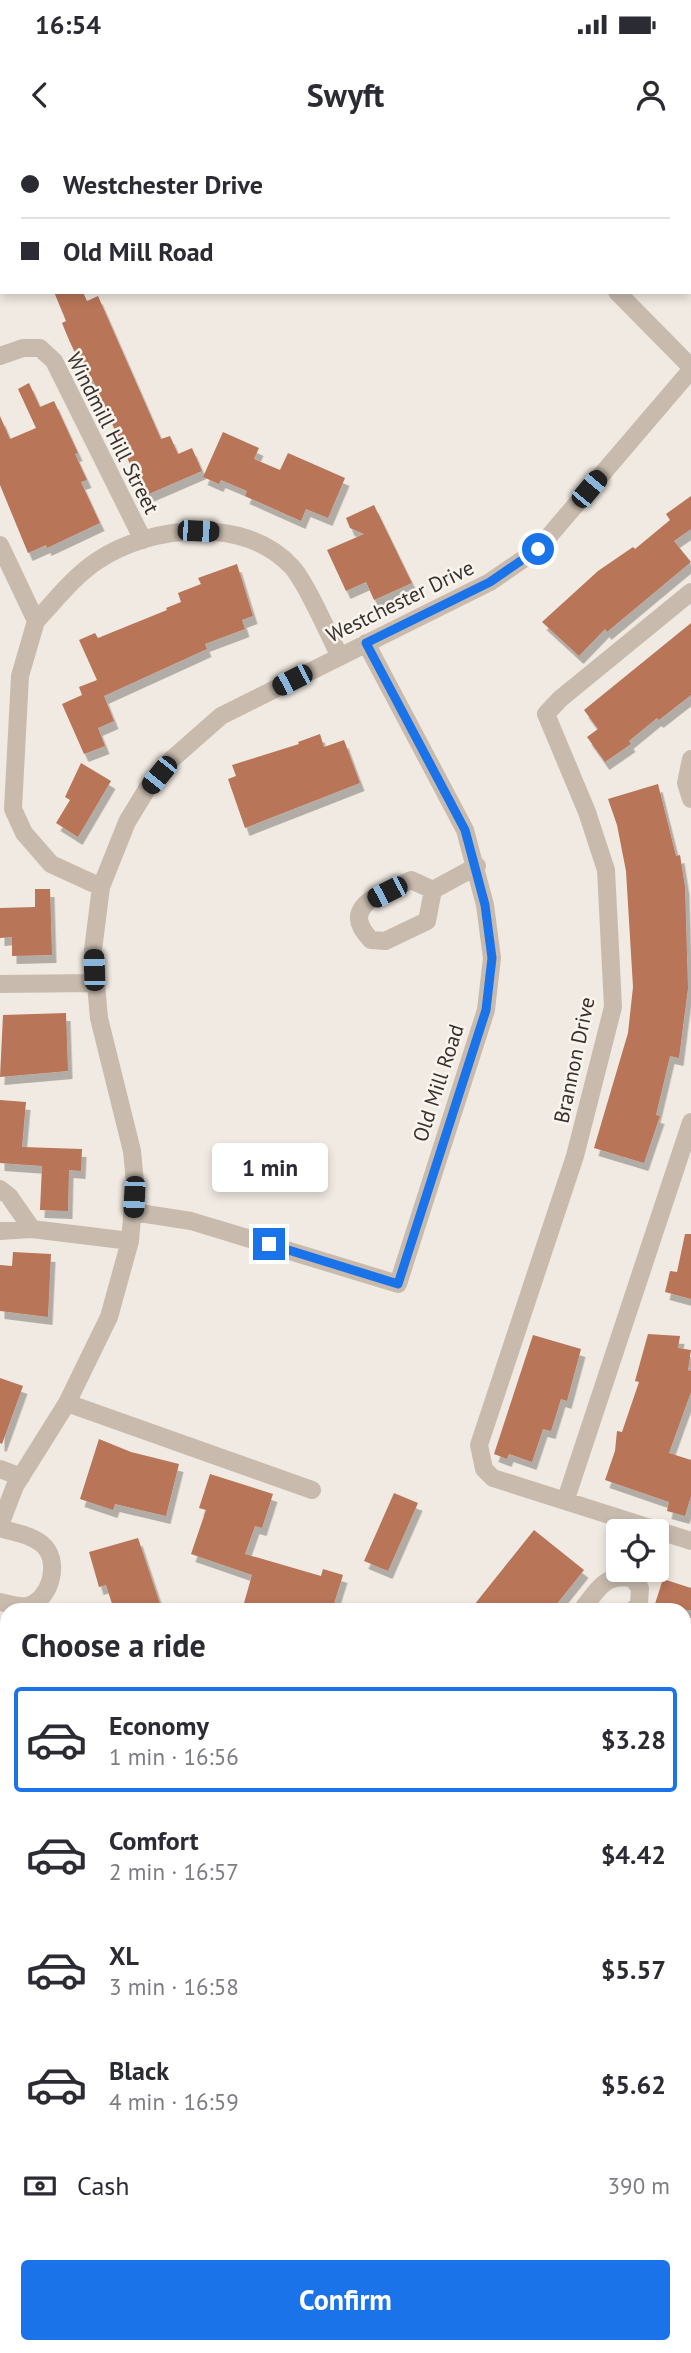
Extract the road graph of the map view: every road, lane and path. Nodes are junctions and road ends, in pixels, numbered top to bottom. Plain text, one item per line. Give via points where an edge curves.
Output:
1 (619, 294) edge
2 (0, 356) edge
3 (691, 368) edge
4 (143, 540) junction
5 (0, 545) edge
6 (691, 592) edge
7 (36, 621) junction
8 (366, 643) junction
9 (340, 657) junction
10 (691, 759) edge
11 (691, 799) edge
12 (477, 866) junction
13 (101, 887) junction
14 (433, 890) dead end
15 (0, 984) edge
16 (95, 984) junction
17 (691, 1122) edge
18 (0, 1189) edge
19 (133, 1212) junction
20 (32, 1229) junction
21 (0, 1231) edge
22 (130, 1241) junction
23 (66, 1403) junction
24 (0, 1469) edge
25 (21, 1477) junction
26 (312, 1490) dead end
27 (566, 1499) junction
28 (0, 1527) edge
29 (691, 1541) edge
30 (34, 1603) edge
31 (587, 1603) edge
32 (639, 1603) edge

1 - 3 street
2 - 4 street, Windmill Hill Street via 40,348 54,361
3 - 8 street, Westchester Drive via 538,549 490,582
4 - 7 street, Windmill Hill Street via 92,565
4 - 9 street, Windmill Hill Street via 180,532 217,532 260,545 293,568
5 - 7 street
6 - 27 street, Brannon Drive via 546,714 606,870 613,1007 575,1156 479,1445 484,1469 493,1478
7 - 13 street, Windmill Hill Street via 20,676 13,809 24,833 51,864
8 - 9 street, Westchester Drive
8 - 12 street, Old Mill Road via 465,830
9 - 13 street, Westchester Drive via 221,716 190,741 141,800 113,851
10 - 11 street via 686,783
12 - 14 street
12 - 19 street, Old Mill Road via 492,958 486,1010 398,1284 191,1221
13 - 16 street, Westchester Drive via 93,950
15 - 16 street
16 - 19 street, Westchester Drive via 99,1018 131,1140
17 - 27 street
18 - 20 street
19 - 22 street, Westchester Drive
20 - 21 street
20 - 22 street
22 - 23 street, Westchester Drive via 109,1317
23 - 25 street, Westchester Drive
23 - 26 street
24 - 25 street
25 - 28 street, Westchester Drive
27 - 29 street, Brannon Drive
28 - 30 street via 34,1538 47,1549 52,1563 49,1584
31 - 32 street via 606,1579 618,1576 632,1578 640,1588

